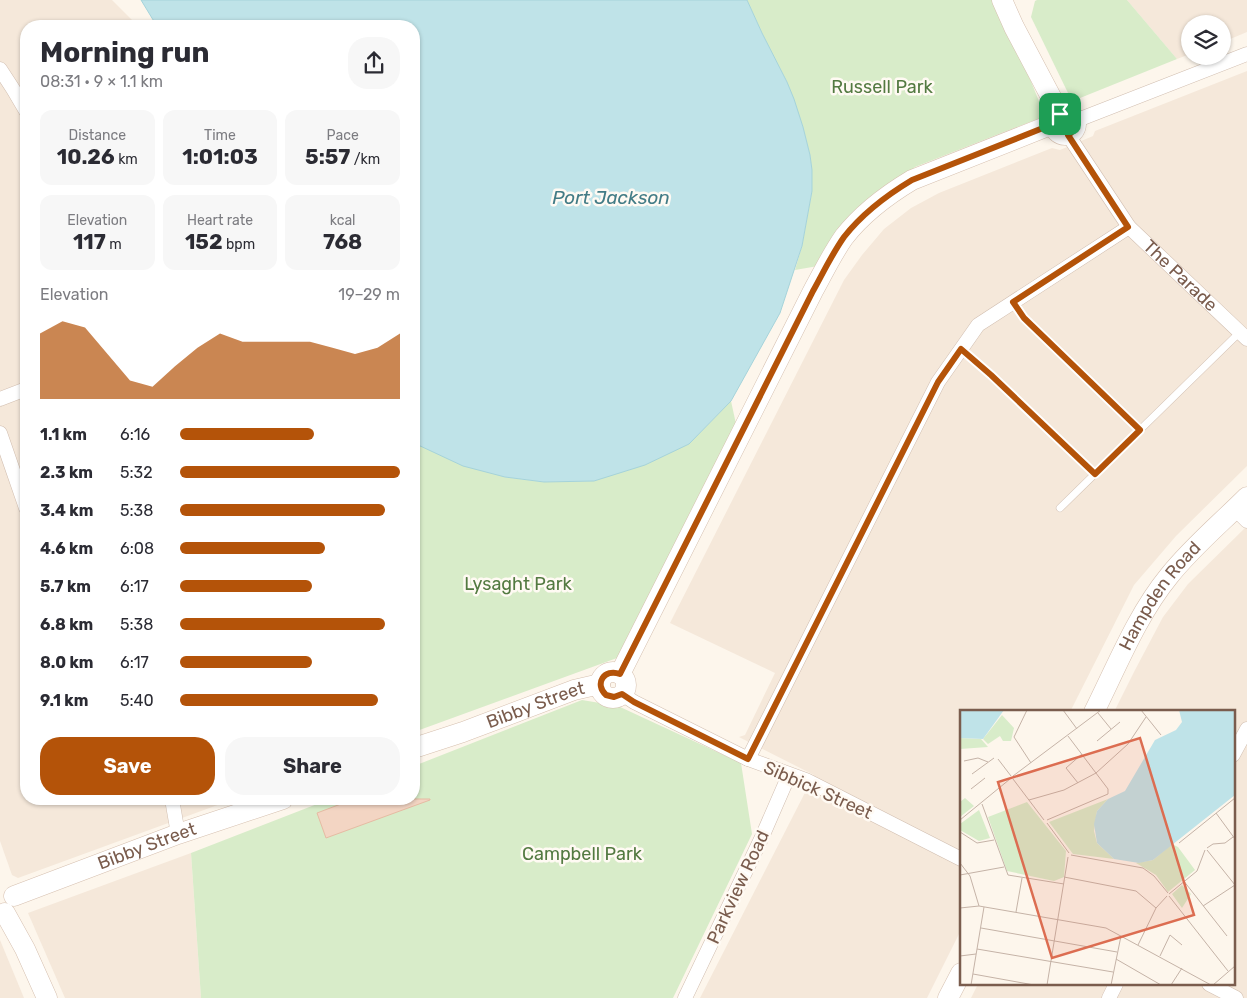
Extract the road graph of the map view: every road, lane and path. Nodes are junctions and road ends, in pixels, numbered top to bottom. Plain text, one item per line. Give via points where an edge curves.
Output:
1 (1002, 0) edge
2 (1247, 54) edge
3 (0, 70) edge
4 (20, 101) edge
5 (1064, 124) junction
6 (1128, 227) junction
7 (1013, 302) junction
8 (1244, 336) edge
9 (961, 349) junction
10 (20, 391) edge
11 (0, 399) edge
12 (1140, 430) junction
13 (0, 433) edge
14 (1095, 474) junction
15 (20, 491) edge
16 (1060, 508) dead end
17 (1243, 509) edge
18 (620, 674) junction
19 (600, 684) junction
20 (622, 694) junction
21 (1095, 710) edge
22 (1247, 729) edge
23 (420, 746) edge
24 (1234, 753) edge
25 (748, 759) junction
26 (789, 775) junction
27 (172, 805) edge
28 (265, 805) edge
29 (178, 834) junction
30 (960, 858) edge
31 (5, 902) edge
32 (960, 975) edge
33 (1115, 986) edge
34 (1213, 986) edge
35 (47, 998) edge
36 (685, 998) edge
37 (948, 998) edge
38 (1109, 998) edge
39 (1236, 998) edge

1 - 5 street, The Parade
2 - 5 street
3 - 4 street
5 - 6 street, The Parade
5 - 18 street via 912,180 890,193 844,237 813,291
6 - 7 street
6 - 8 street, The Parade
7 - 9 street via 978,325
7 - 12 lane via 1024,318
8 - 12 lane
9 - 14 lane
9 - 25 street via 938,382
10 - 11 street
12 - 14 lane
13 - 15 street
14 - 16 lane
17 - 21 street, Hampden Road via 1183,560 1156,594 1135,627
18 - 19 street via 607,673
18 - 20 street via 626,684
19 - 20 street via 606,695
19 - 23 street, Bibby Street via 574,690
20 - 25 street, Sibbick Street
22 - 24 street
25 - 26 street, Sibbick Street
26 - 30 street, Sibbick Street via 806,780
26 - 36 street, Parkview Road
27 - 29 street
28 - 29 street, Bibby Street
29 - 31 street, Bibby Street
31 - 35 street
32 - 37 street
33 - 38 street
34 - 39 street

